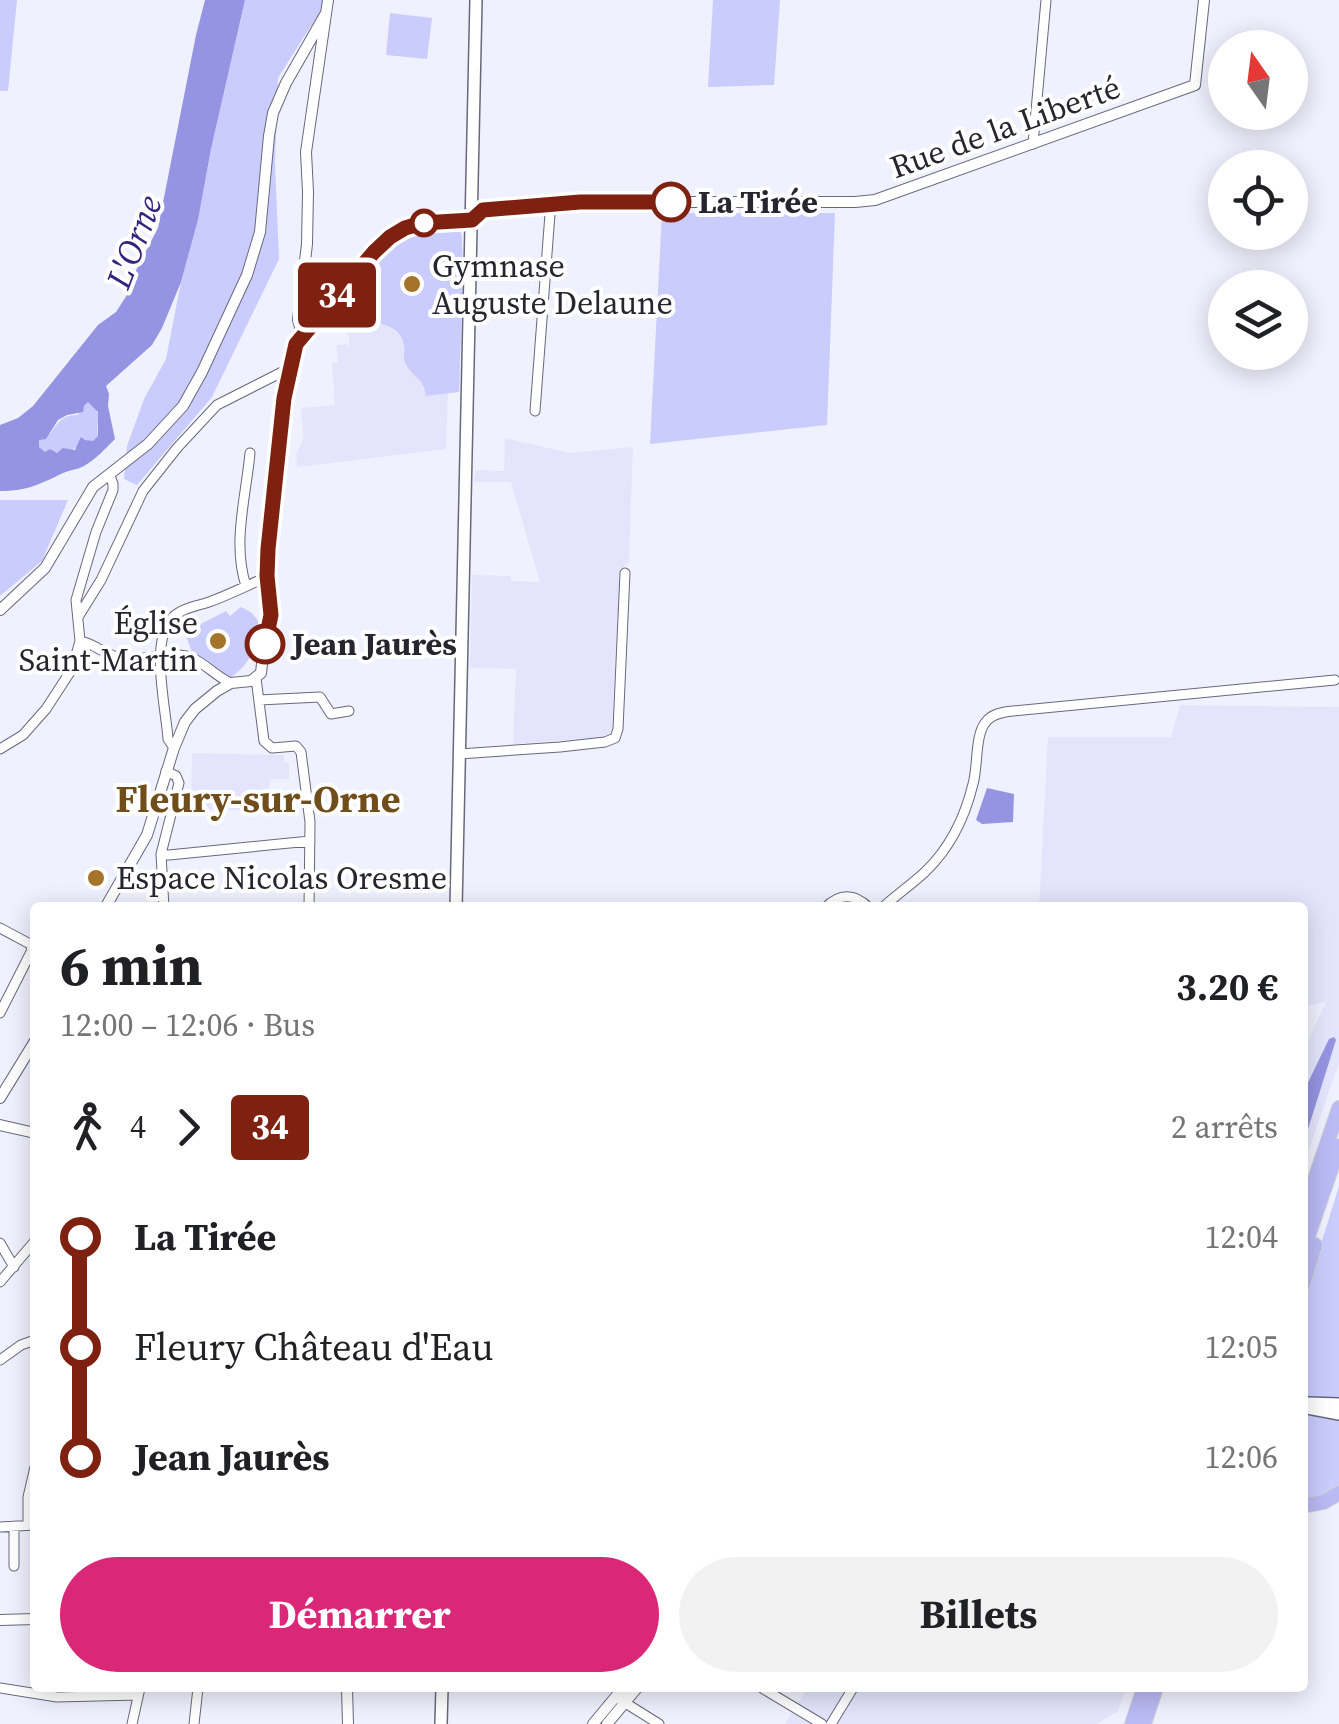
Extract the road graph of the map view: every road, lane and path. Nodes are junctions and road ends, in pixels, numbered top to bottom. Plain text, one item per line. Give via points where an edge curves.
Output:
1 (328, 0) edge
2 (476, 0) edge
3 (1046, 0) edge
4 (1204, 0) edge
5 (326, 13) junction
6 (1033, 144) junction
7 (553, 205) junction
8 (472, 220) junction
9 (302, 333) junction
10 (290, 368) junction
11 (535, 410) dead end
12 (250, 453) dead end
13 (110, 476) junction
14 (625, 574) dead end
15 (267, 576) junction
16 (246, 586) junction
17 (0, 610) edge
18 (78, 618) junction
19 (80, 641) junction
20 (160, 657) junction
21 (256, 678) junction
22 (1335, 680) dead end
23 (231, 683) junction
24 (259, 700) junction
25 (350, 711) dead end
26 (174, 748) junction
27 (0, 749) edge
28 (459, 754) junction
29 (166, 771) junction
30 (310, 842) junction
31 (161, 854) junction
32 (896, 896) junction
33 (109, 902) edge
34 (164, 902) edge
35 (309, 902) edge
36 (456, 902) edge
37 (833, 902) edge
38 (862, 902) edge
39 (877, 902) edge
40 (889, 902) edge
41 (0, 928) edge
42 (30, 944) edge
43 (30, 957) edge
44 (0, 1013) edge
45 (30, 1049) edge
46 (0, 1098) edge
47 (1339, 1108) edge
48 (0, 1125) edge
49 (30, 1132) edge
50 (1339, 1146) edge
51 (1319, 1168) junction
52 (1308, 1187) edge
53 (1308, 1220) edge
54 (0, 1243) edge
55 (30, 1247) edge
56 (14, 1267) junction
57 (1308, 1267) edge
58 (0, 1282) edge
59 (30, 1342) edge
60 (0, 1360) edge
61 (1339, 1404) edge
62 (1308, 1405) edge
63 (1308, 1406) edge
64 (1339, 1414) edge
65 (1339, 1493) edge
66 (1308, 1505) edge
67 (30, 1525) edge
68 (0, 1526) edge
69 (14, 1526) junction
70 (14, 1566) dead end
71 (30, 1619) edge
72 (0, 1620) edge
73 (0, 1688) edge
74 (85, 1692) edge
75 (139, 1692) edge
76 (198, 1692) edge
77 (348, 1692) edge
78 (442, 1692) edge
79 (622, 1692) edge
80 (624, 1692) edge
81 (634, 1692) edge
82 (769, 1692) edge
83 (851, 1692) edge
84 (1143, 1692) edge
85 (1155, 1692) edge
86 (625, 1703) junction
87 (132, 1724) edge
88 (194, 1724) edge
89 (348, 1724) edge
90 (441, 1724) edge
91 (593, 1724) edge
92 (607, 1724) edge
93 (660, 1724) edge
94 (822, 1724) edge
95 (831, 1724) edge
96 (1132, 1724) edge
97 (1144, 1724) edge

1 - 5 street
2 - 8 main road
3 - 6 street
4 - 6 street, Rue de la Liberté via 1195,85
5 - 9 street via 306,152
5 - 13 street via 273,113 260,232 210,356 182,406
6 - 7 street, Rue de la Liberté via 875,200
7 - 8 street, Rue de la Liberté via 483,210
7 - 11 street
8 - 9 street, Rue de la Liberté via 422,223 390,237
8 - 28 main road
9 - 10 street
10 - 15 street
10 - 18 street via 217,405 177,448 143,490
12 - 16 street via 239,542
13 - 17 street via 86,497 45,568
13 - 18 street via 113,490 76,600
14 - 28 street via 616,738
15 - 16 street
15 - 21 street via 270,624
16 - 20 street via 172,617
18 - 19 street
19 - 20 street via 127,660
19 - 27 street via 72,669 46,710
20 - 23 street via 186,655
20 - 26 street
21 - 23 street
21 - 24 street
22 - 32 street via 1006,712 988,720 954,835
23 - 26 street via 195,709
24 - 25 street via 320,697 331,714
24 - 30 street via 264,741 301,752
26 - 29 street
28 - 36 main road
29 - 31 street via 179,783
29 - 33 street via 146,834
30 - 31 street
30 - 35 street
31 - 34 street
32 - 39 street
32 - 40 street
37 - 38 street via 851,896
41 - 42 street
43 - 44 street
45 - 46 street
47 - 51 highway
48 - 49 street
50 - 53 highway
51 - 52 highway
51 - 53 highway
53 - 57 highway via 1317,1237
54 - 56 street
55 - 56 street
56 - 58 street
59 - 60 street
61 - 62 main road
63 - 64 main road
65 - 66 highway
67 - 69 street
68 - 69 street
69 - 70 street
71 - 72 street
73 - 74 street via 57,1697
75 - 87 street
76 - 88 street
77 - 89 street
78 - 90 main road
79 - 91 street
80 - 86 street
81 - 86 street
82 - 94 street
83 - 95 street
84 - 96 highway
85 - 97 highway
86 - 92 street
86 - 93 street

